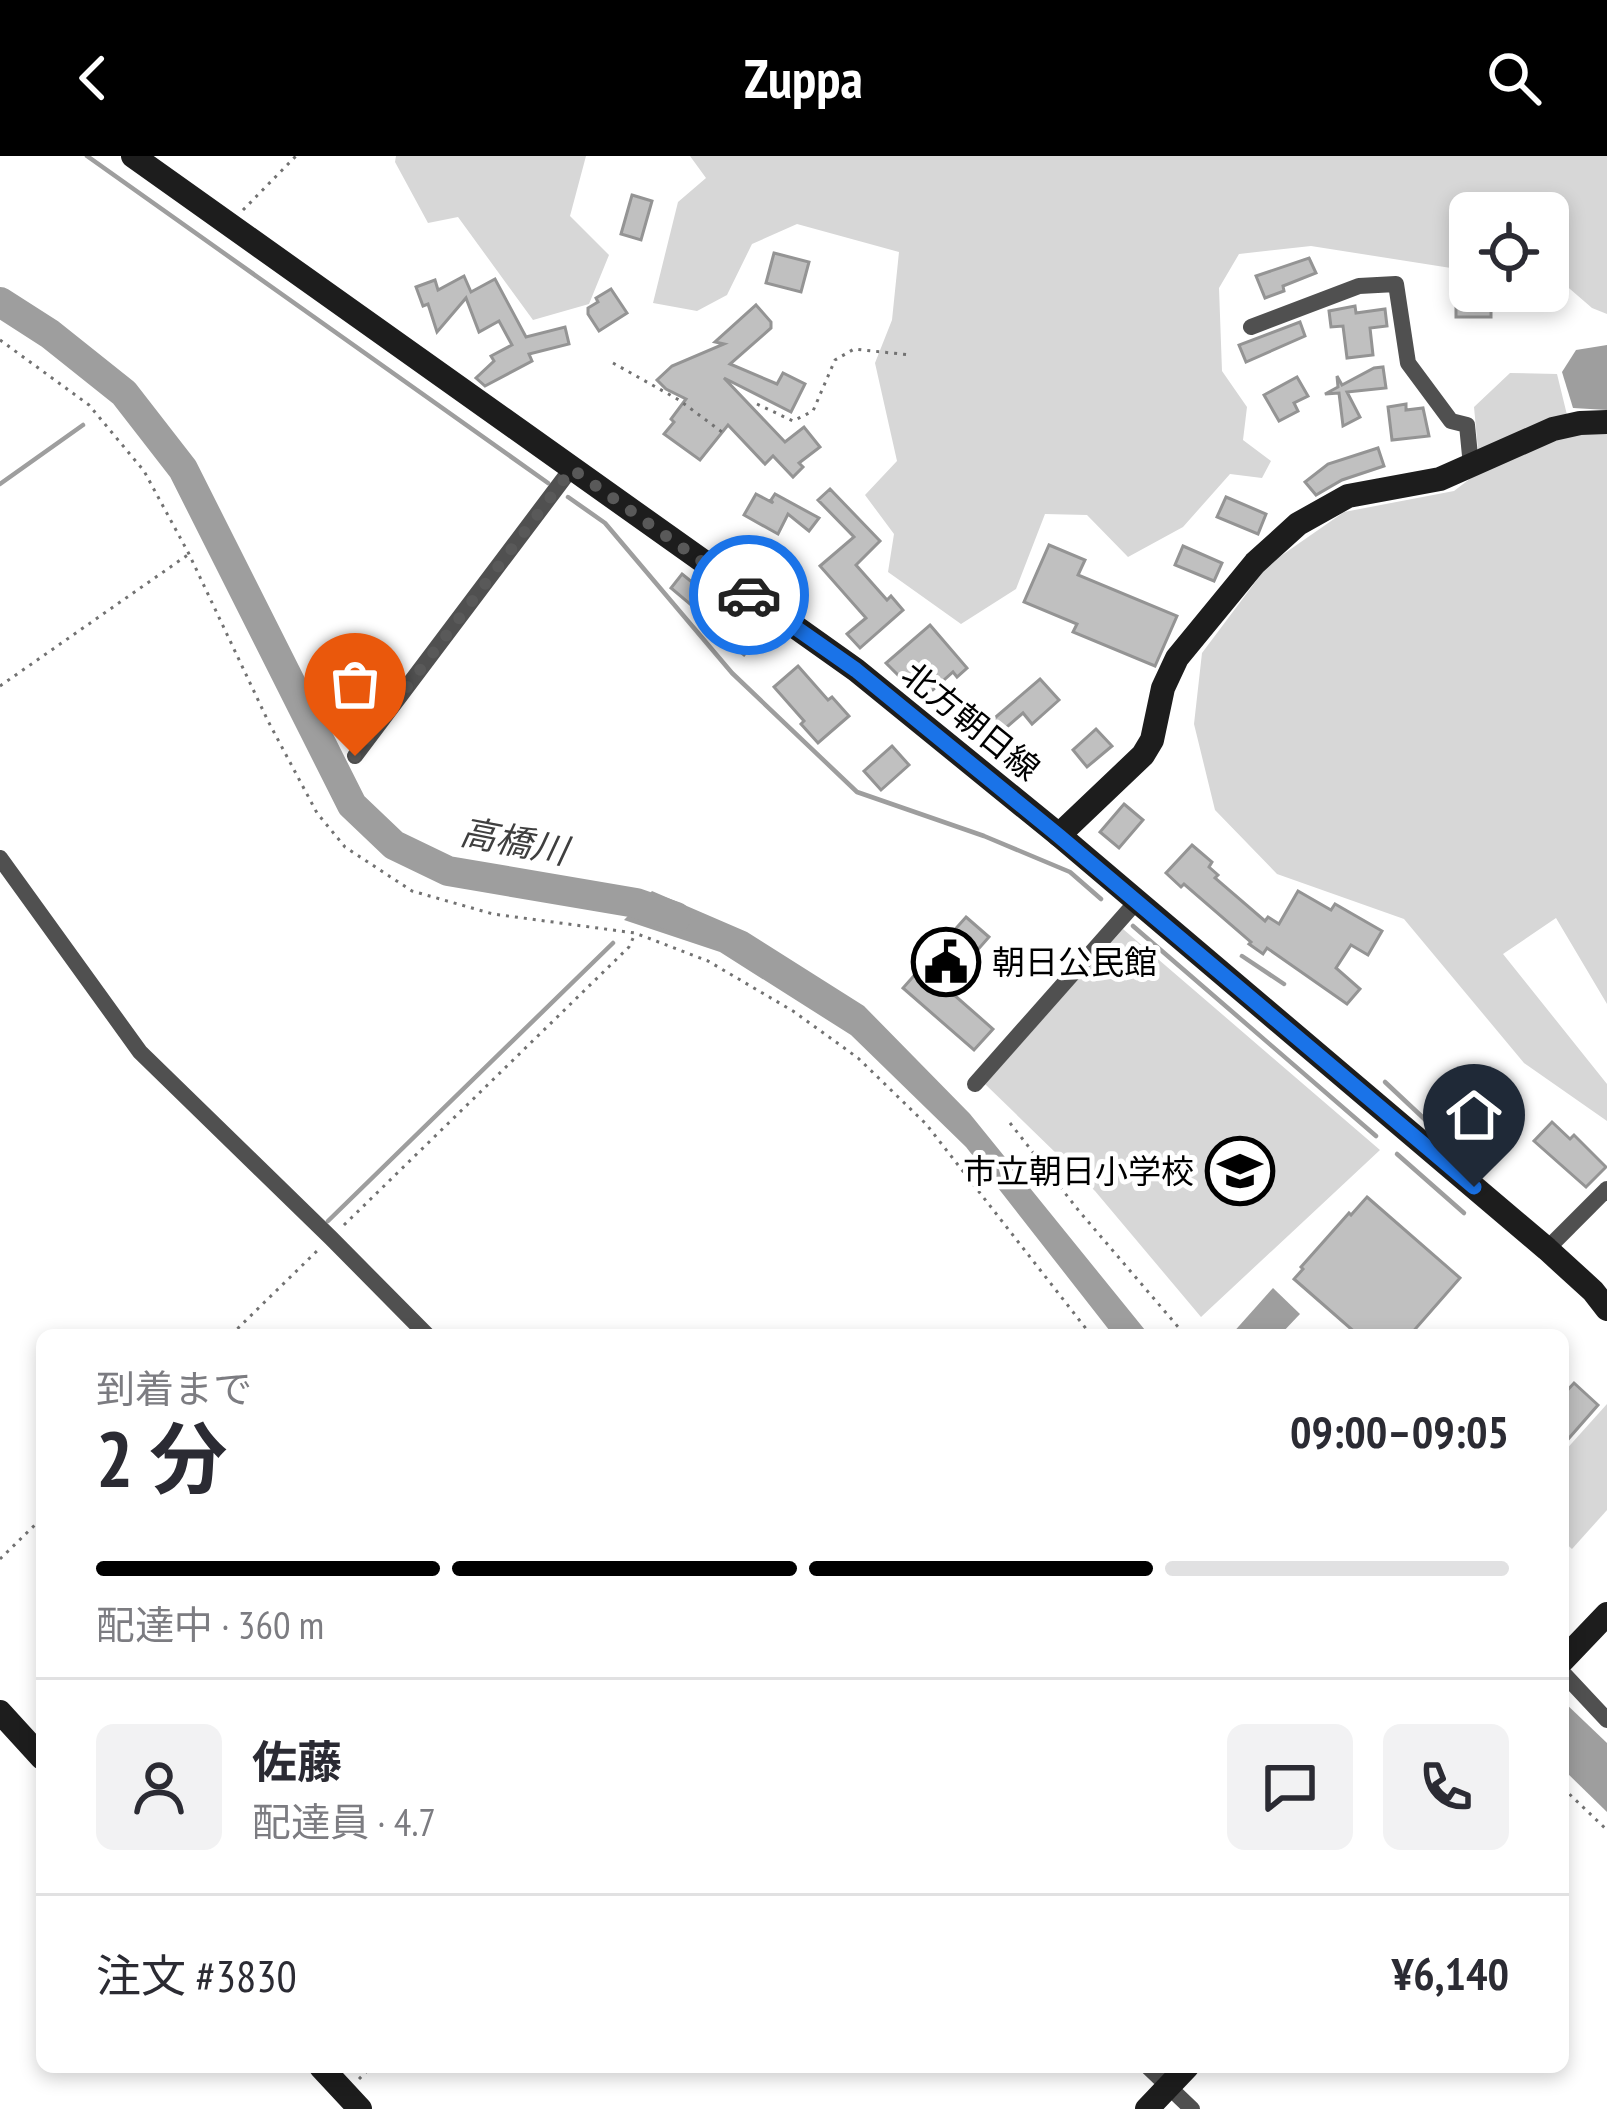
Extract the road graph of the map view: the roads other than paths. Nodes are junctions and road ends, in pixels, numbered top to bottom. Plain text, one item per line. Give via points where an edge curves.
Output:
1 (133, 156) edge
2 (1251, 327) dead end
3 (1607, 422) edge
4 (1471, 466) junction
5 (572, 469) junction
6 (355, 756) dead end
7 (1059, 836) junction
8 (0, 858) edge
9 (1137, 901) junction
10 (975, 1084) dead end
11 (1607, 1189) edge
12 (1547, 1249) junction
13 (1607, 1309) edge
14 (421, 1329) edge
15 (1607, 1614) edge
16 (1569, 1654) edge
17 (1569, 1679) edge
18 (0, 1712) edge
19 (1607, 1720) edge
20 (36, 1751) edge
21 (327, 2073) edge
22 (1154, 2073) edge
23 (1182, 2073) edge
24 (1168, 2088) junction
25 (360, 2109) edge
26 (1147, 2109) edge
27 (1192, 2109) edge

1 - 5 main road, 北方朝日線
2 - 4 street via 1359,286 1396,284 1408,363 1451,421 1467,425
3 - 4 main road via 1553,429
4 - 7 main road via 1348,496 1298,524 1177,658 1143,755
5 - 6 street
5 - 7 main road, 北方朝日線 via 856,670
7 - 9 main road, 北方朝日線
8 - 14 street via 140,1052
9 - 10 street
9 - 12 main road, 北方朝日線
11 - 12 street
12 - 13 main road, 北方朝日線
15 - 16 main road
17 - 19 street
18 - 20 main road
21 - 25 main road
22 - 24 street
23 - 24 main road
24 - 26 main road
24 - 27 street

